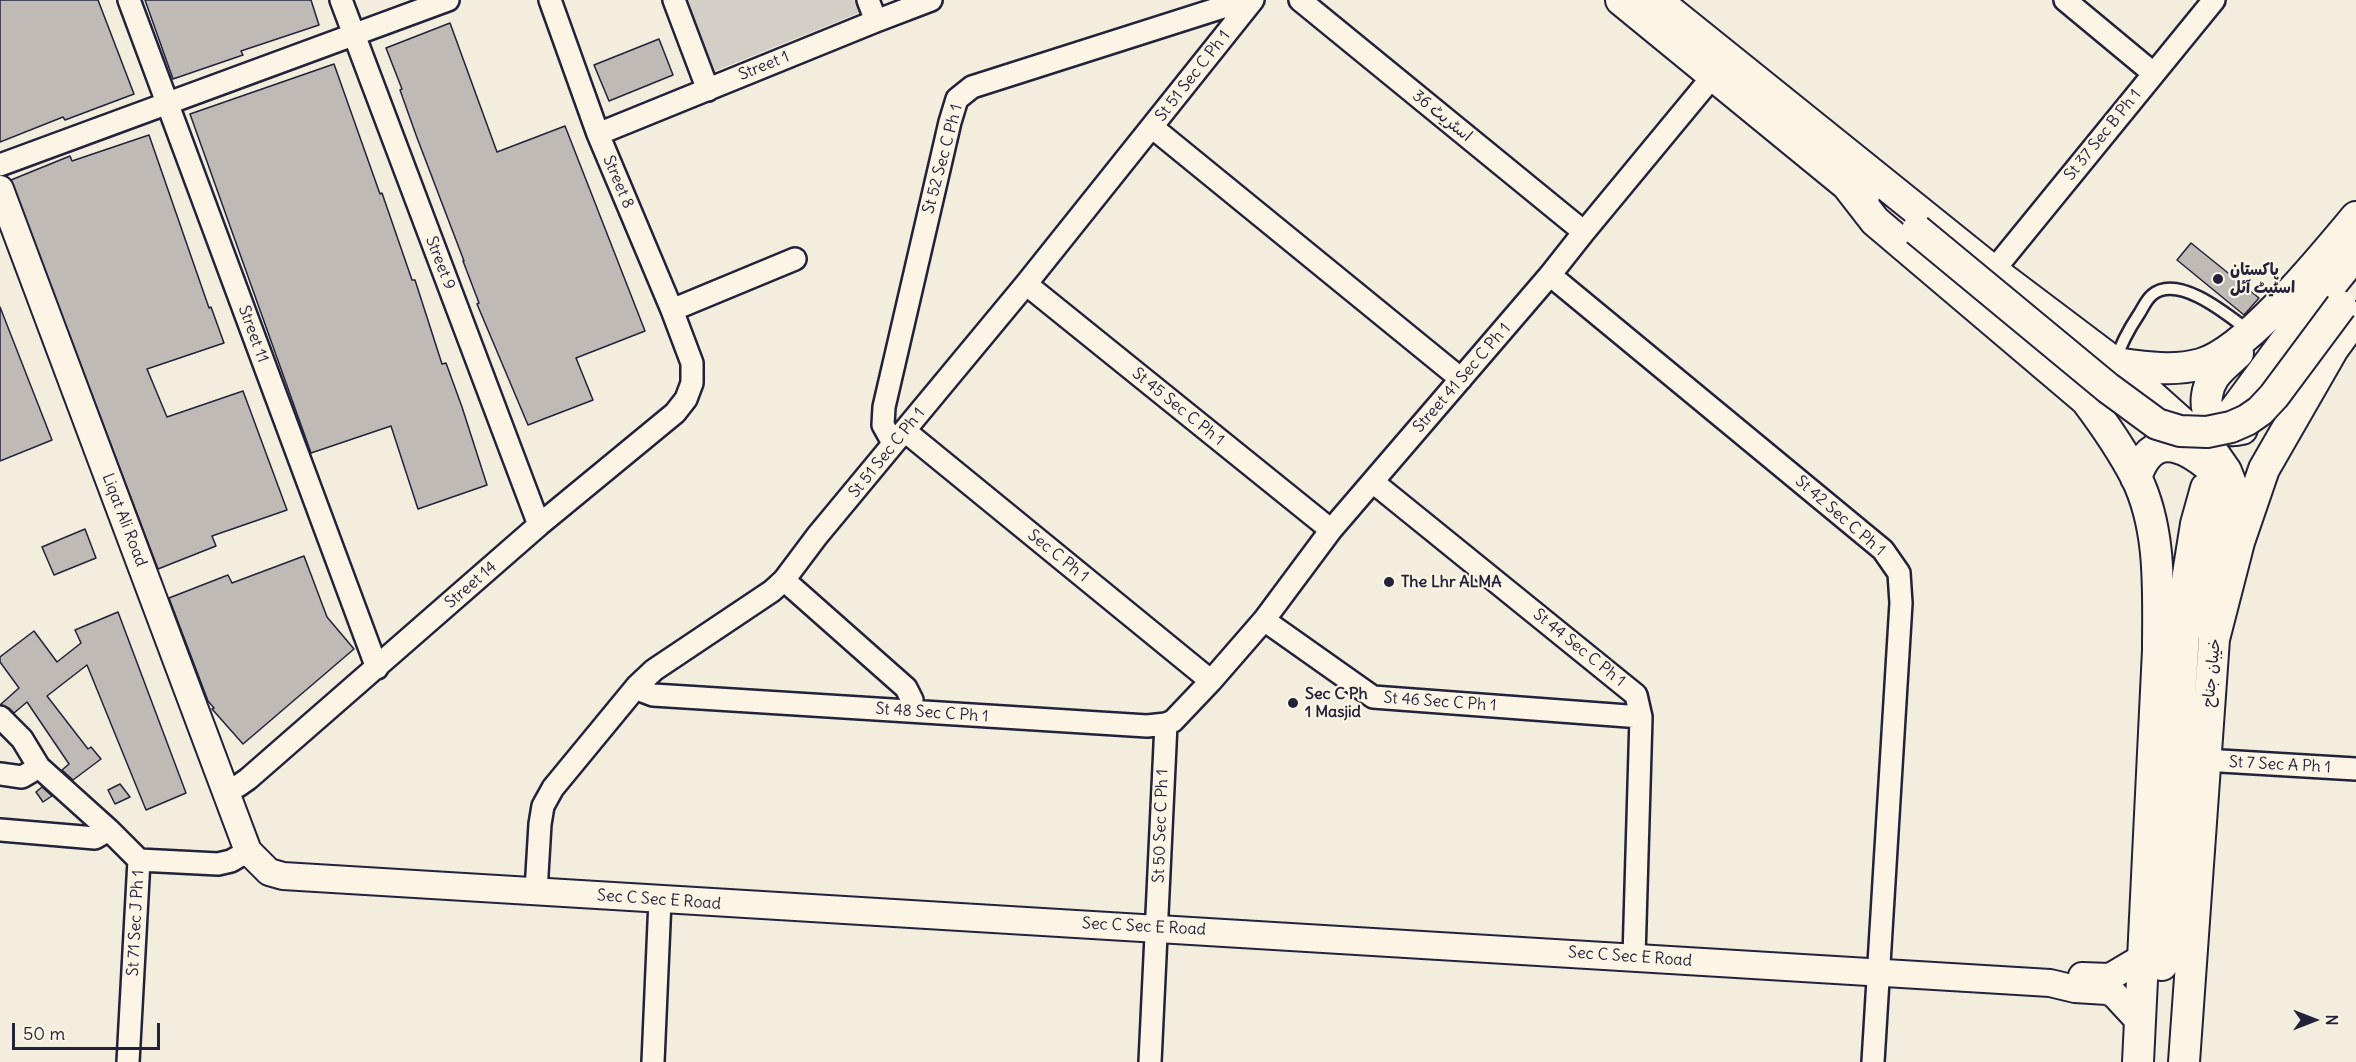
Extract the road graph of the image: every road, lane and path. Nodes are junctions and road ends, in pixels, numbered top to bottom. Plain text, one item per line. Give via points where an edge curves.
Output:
1 (129, 0) edge
2 (341, 0) edge
3 (448, 0) edge
4 (550, 0) edge
5 (674, 0) edge
6 (868, 0) edge
7 (932, 0) edge
8 (1300, 0) edge
9 (1621, 0) edge
10 (1656, 0) edge
11 (2065, 0) edge
12 (2214, 0) edge
13 (1249, 5) edge
14 (876, 21) junction
15 (354, 34) junction
16 (2153, 73) junction
17 (1713, 76) junction
18 (708, 90) junction
19 (167, 103) junction
20 (1152, 128) junction
21 (598, 134) junction
22 (0, 165) edge
23 (1847, 185) junction
24 (0, 189) edge
25 (2356, 217) edge
26 (1584, 232) junction
27 (2356, 254) edge
28 (795, 259) dead end
29 (1994, 271) junction
30 (1550, 275) junction
31 (1026, 284) junction
32 (2351, 303) edge
33 (672, 310) junction
34 (2251, 333) junction
35 (2333, 349) junction
36 (692, 363) joint
37 (2115, 363) junction
38 (1461, 380) junction
39 (2228, 419) dead end
40 (899, 437) junction
41 (2136, 478) junction
42 (2216, 479) junction
43 (1373, 482) junction
44 (539, 525) junction
45 (1331, 530) junction
46 (784, 580) junction
47 (1264, 620) junction
48 (2214, 639) junction
49 (377, 668) junction
50 (1211, 681) junction
51 (637, 686) junction
52 (911, 711) junction
53 (0, 717) edge
54 (1641, 717) junction
55 (1166, 724) junction
56 (2204, 760) junction
57 (39, 767) junction
58 (2356, 769) edge
59 (0, 774) edge
60 (225, 789) junction
61 (0, 830) edge
62 (109, 830) junction
63 (248, 850) junction
64 (139, 860) junction
65 (536, 891) junction
66 (660, 900) junction
67 (1157, 928) junction
68 (1634, 957) junction
69 (2142, 958) junction
70 (1879, 974) junction
71 (2050, 983) junction
72 (2139, 1021) junction
73 (128, 1062) edge
74 (653, 1062) edge
75 (1150, 1062) edge
76 (1872, 1062) edge
77 (2138, 1062) edge
78 (2155, 1062) edge
79 (2184, 1062) edge

1 - 19 street, Street 11
2 - 15 street, Street 9
3 - 15 street
4 - 21 street, Street 8
5 - 18 street
6 - 14 street
7 - 14 street, Street 1
8 - 26 street, اسٹریٹ 36
9 - 17 main road
10 - 29 main road
11 - 16 street
12 - 16 street, St 37 Sec B Ph 1
13 - 20 street, St 51 Sec C Ph 1
13 - 40 street, St 52 Sec C Ph 1 via 1223,7 972,87 957,99 884,407 883,425
14 - 18 street, Street 1
15 - 19 street
15 - 44 street, Street 9
16 - 29 street, St 37 Sec B Ph 1
17 - 23 main road
17 - 26 street, Street 41 Sec C Ph 1
18 - 21 street, Street 1
19 - 22 street
19 - 49 street, Street 11
20 - 31 street, St 51 Sec C Ph 1
20 - 38 street
21 - 33 street, Street 8
23 - 32 main road, bridge via 1917,230 2108,388 2157,424 2180,431 2207,432 2231,427 2260,411
23 - 41 main road via 1875,220 2086,400
24 - 60 street, Liqat Ali Road
25 - 34 main road
26 - 30 street, Street 41 Sec C Ph 1
27 - 39 main road
28 - 33 street
29 - 37 main road
30 - 38 street, Street 41 Sec C Ph 1
30 - 70 street, St 42 Sec C Ph 1 via 1883,550 1899,573 1901,603
31 - 40 street, St 51 Sec C Ph 1
31 - 45 street, St 45 Sec C Ph 1
32 - 35 main road, خیبان جناح
33 - 36 street, Street 8
34 - 35 main road via 2213,378 2207,398 2208,413 2223,430 2243,429 2267,416 2305,371
34 - 37 main road via 2218,357 2195,366 2149,368
34 - 37 lane via 2190,292 2167,289 2151,296 2130,327
35 - 48 main road, خیبان جناح via 2264,469 2239,542
36 - 44 street, Street 14 via 692,383 675,412
37 - 42 main road via 2210,448
38 - 43 street, Street 41 Sec C Ph 1
40 - 46 street, St 51 Sec C Ph 1
40 - 50 street, Sec C Ph 1
41 - 42 main road via 2147,454 2169,446 2185,450 2213,470
41 - 69 main road via 2155,542 2158,586
42 - 48 main road via 2232,486 2214,554
42 - 78 main road, خیبان جناح via 2195,534 2184,616
43 - 45 street, Street 41 Sec C Ph 1
43 - 54 street, St 44 Sec C Ph 1 via 1636,695
44 - 49 street, Street 14
45 - 47 street, Street 41 Sec C Ph 1
46 - 51 street, St 51 Sec C Ph 1 via 654,670
46 - 52 street via 906,688 912,700
47 - 50 street, Street 41 Sec C Ph 1
47 - 54 street, St 46 Sec C Ph 1 via 1373,697
48 - 56 main road, خیبان جناح
49 - 60 street, Street 14 via 248,779
50 - 55 street via 1180,715
51 - 52 street, St 48 Sec C Ph 1 via 653,695
51 - 65 street, St 51 Sec C Ph 1 via 553,788 543,806
52 - 55 street, St 48 Sec C Ph 1
53 - 57 street via 22,739
54 - 68 street, St 44 Sec C Ph 1
55 - 67 street, St 50 Sec C Ph 1
56 - 58 street, St 7 Sec A Ph 1
56 - 79 main road, خیبان جناح
57 - 59 street via 22,777
57 - 62 street
60 - 63 street, Liqat Ali Road
61 - 62 street via 95,838
62 - 64 street
63 - 64 street, St 71 Sec J Ph 1 via 218,864
63 - 65 street, Sec C Sec E Road via 269,872 283,876
64 - 73 street, St 71 Sec J Ph 1
65 - 66 street, Sec C Sec E Road
66 - 67 street, Sec C Sec E Road
66 - 74 street
67 - 68 street, Sec C Sec E Road
67 - 75 street, St 50 Sec C Ph 1
68 - 70 street, Sec C Sec E Road
69 - 71 street, Sec C Sec E Road via 2110,977 2074,976
69 - 72 main road
70 - 71 street, Sec C Sec E Road
70 - 76 street, St 42 Sec C Ph 1
71 - 72 street, Sec C Sec E Road via 2107,991
72 - 77 main road

